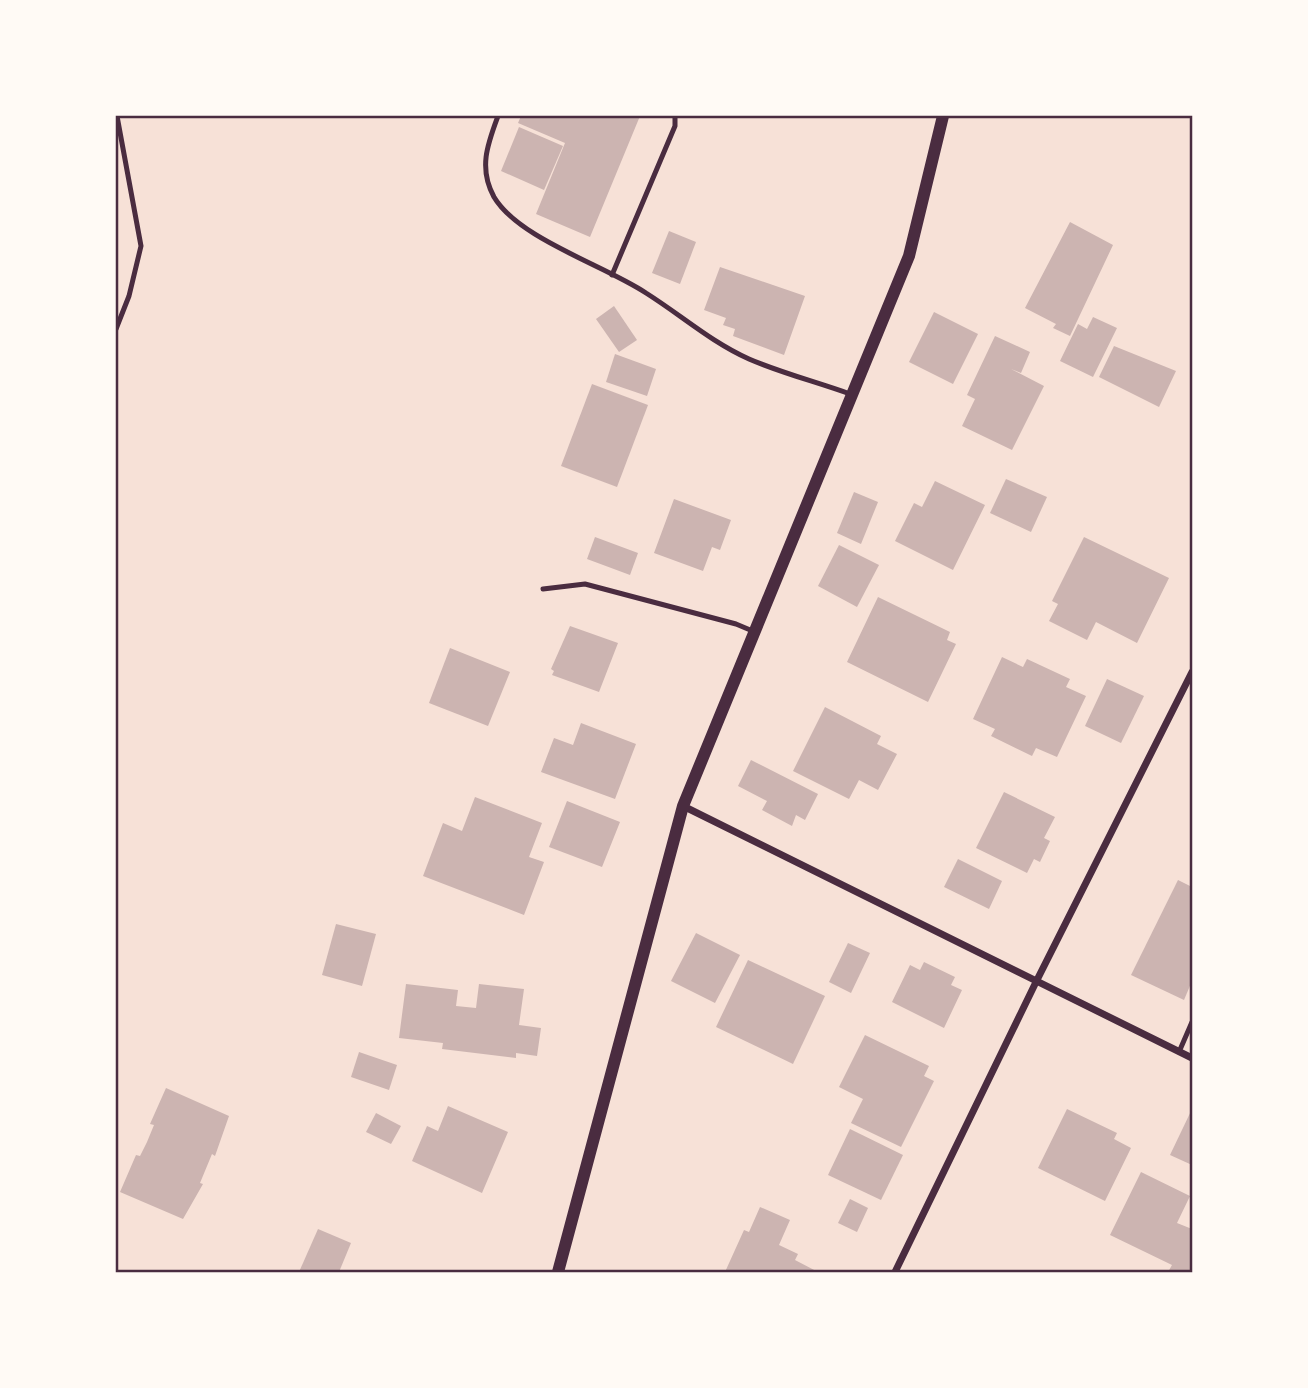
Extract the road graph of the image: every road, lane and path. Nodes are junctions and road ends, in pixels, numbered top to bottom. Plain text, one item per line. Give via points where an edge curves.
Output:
1 (117, 116) edge
2 (498, 116) edge
3 (676, 116) edge
4 (943, 116) edge
5 (612, 275) junction
6 (116, 329) edge
7 (850, 394) junction
8 (543, 589) dead end
9 (755, 632) junction
10 (1192, 672) edge
11 (683, 806) junction
12 (1035, 982) junction
13 (1192, 1022) edge
14 (1179, 1052) junction
15 (1192, 1058) edge
16 (558, 1272) edge
17 (895, 1272) edge

1 - 6 lane via 141,246
2 - 5 lane via 484,156 493,194 506,214
3 - 5 lane
4 - 7 street via 909,256
5 - 7 lane via 645,291 717,343 751,360
7 - 9 street
8 - 9 lane via 584,584
9 - 11 street
10 - 12 street
11 - 12 street
11 - 16 street
12 - 14 street
12 - 17 street
13 - 14 lane
14 - 15 street

